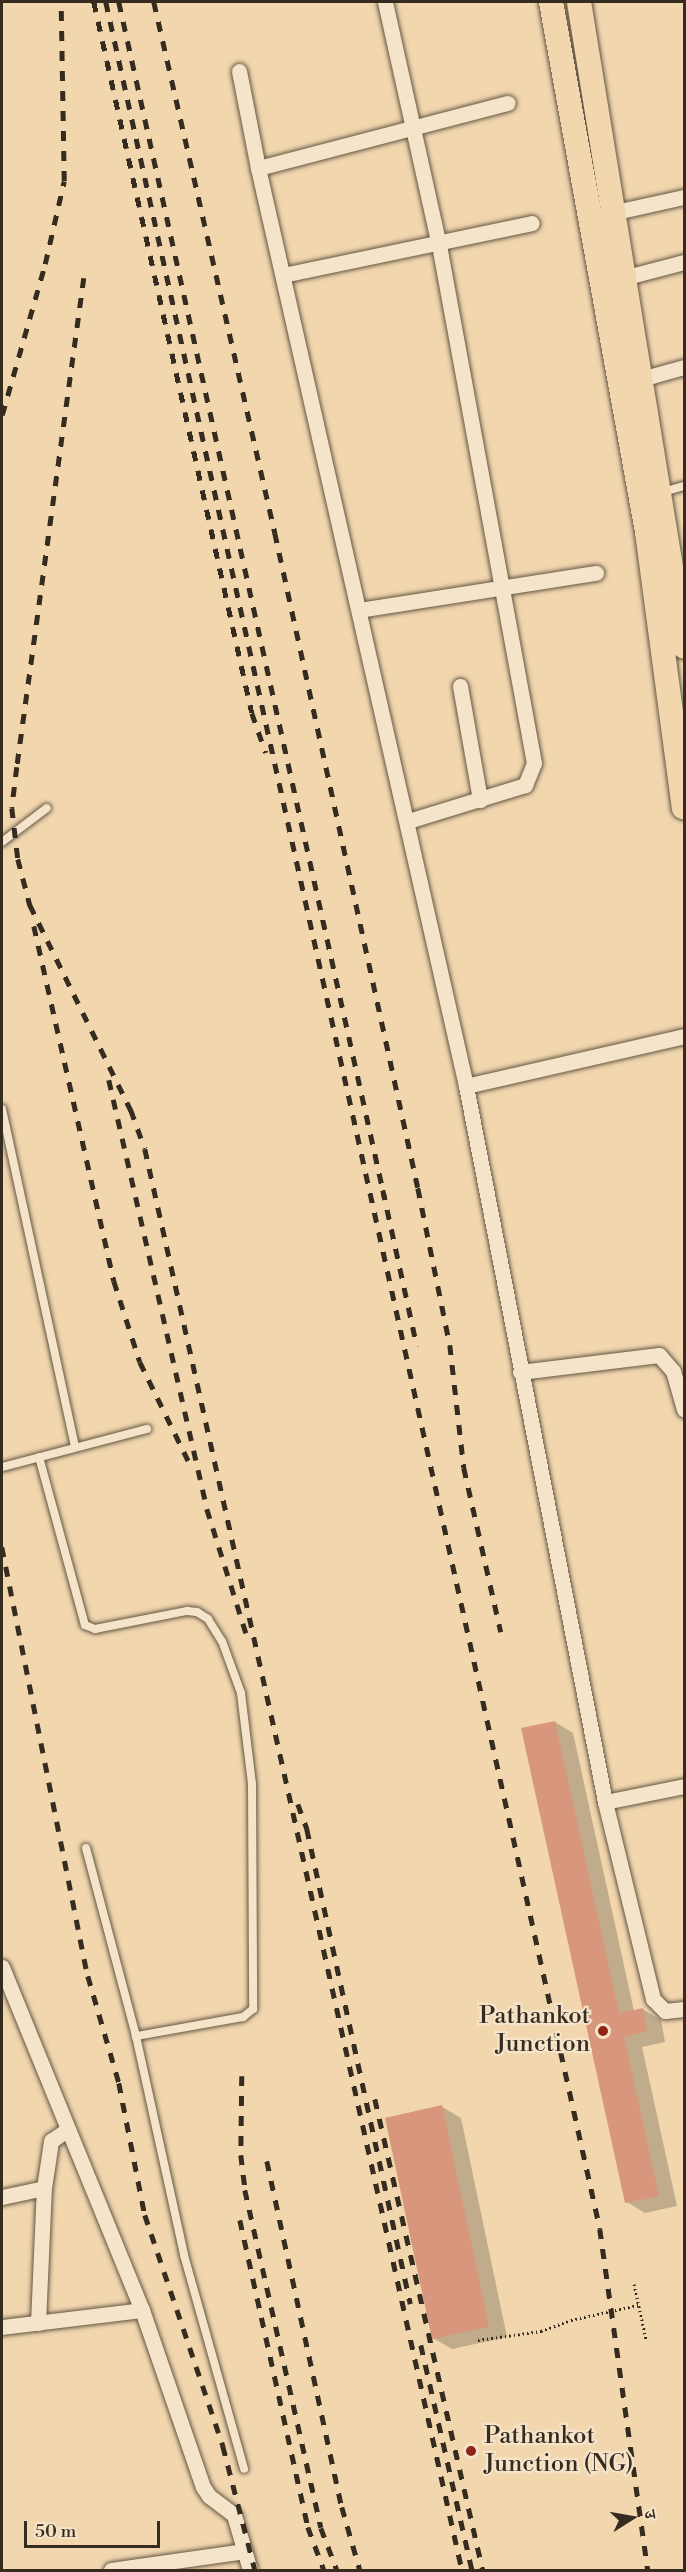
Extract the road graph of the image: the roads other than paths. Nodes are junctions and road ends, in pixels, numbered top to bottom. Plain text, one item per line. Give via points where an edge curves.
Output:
1 (385, 2) edge
2 (551, 2) edge
3 (579, 2) edge
4 (239, 71) dead end
5 (508, 103) dead end
6 (414, 129) junction
7 (258, 168) junction
8 (684, 198) edge
9 (611, 213) junction
10 (532, 223) dead end
11 (440, 244) junction
12 (684, 262) edge
13 (283, 275) junction
14 (623, 278) junction
15 (684, 367) edge
16 (641, 379) junction
17 (684, 486) edge
18 (650, 495) junction
19 (596, 573) dead end
20 (501, 584) junction
21 (359, 609) junction
22 (684, 647) edge
23 (460, 686) dead end
24 (679, 730) edge
25 (480, 800) junction
26 (47, 808) dead end
27 (684, 808) edge
28 (408, 821) junction
29 (2, 842) edge
30 (684, 1036) edge
31 (466, 1086) junction
32 (2, 1109) edge
33 (520, 1372) junction
34 (684, 1409) edge
35 (147, 1429) dead end
36 (75, 1447) junction
37 (39, 1457) junction
38 (2, 1467) edge
39 (684, 1786) edge
40 (605, 1802) junction
41 (86, 1848) dead end
42 (2, 1967) edge
43 (684, 2008) edge
44 (136, 2036) junction
45 (67, 2130) junction
46 (44, 2188) junction
47 (2, 2197) edge
48 (142, 2310) junction
49 (38, 2323) junction
50 (2, 2327) edge
51 (244, 2469) dead end
52 (245, 2551) junction
53 (111, 2571) edge
54 (249, 2571) edge

1 - 6 street
2 - 18 main road
3 - 9 main road
4 - 7 street
5 - 6 street
6 - 7 street
6 - 11 street
7 - 13 street
8 - 9 street
9 - 14 main road
10 - 11 street
11 - 13 street
11 - 20 street
12 - 14 street
13 - 21 street
14 - 16 main road
15 - 16 street
16 - 18 main road
17 - 18 lane
18 - 22 main road
18 - 24 main road
19 - 20 street
20 - 21 street
20 - 25 street via 534,763 525,784
21 - 28 street
23 - 25 street
24 - 27 main road
25 - 28 street
26 - 29 lane
28 - 31 street
30 - 31 street
31 - 33 street
32 - 36 lane
33 - 34 street via 659,1355 673,1371
33 - 40 street
35 - 36 lane
36 - 37 lane
37 - 38 lane
37 - 44 lane via 86,1625 95,1629 197,1612 208,1619 222,1641 241,1693 252,1784 253,2009 243,2017
39 - 40 street
40 - 43 street via 653,1999 665,2011
41 - 44 lane
42 - 45 street
44 - 51 lane via 184,2255
45 - 46 street via 51,2141
45 - 48 street
46 - 47 street
46 - 49 street
48 - 49 street
48 - 52 street via 203,2487 234,2515
49 - 50 street
52 - 53 street
52 - 54 street

